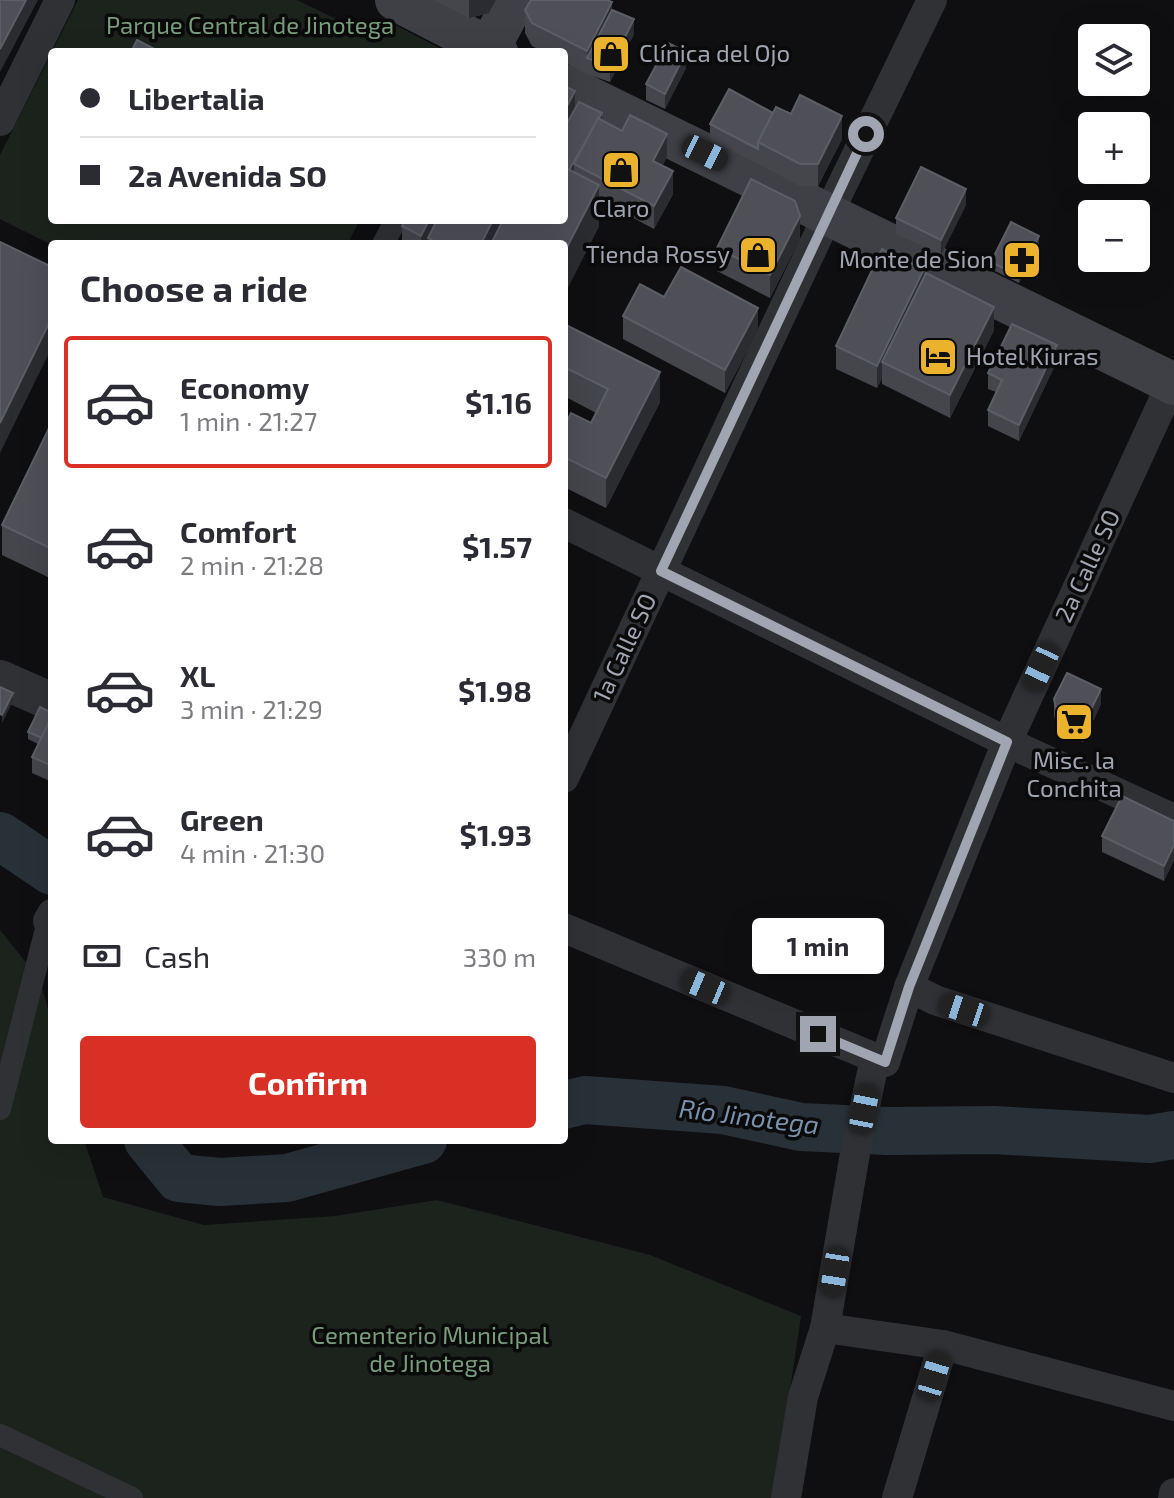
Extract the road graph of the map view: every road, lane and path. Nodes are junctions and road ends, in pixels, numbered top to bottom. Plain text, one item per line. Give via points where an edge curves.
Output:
1 (60, 0) edge
2 (396, 0) edge
3 (515, 0) edge
4 (932, 0) edge
5 (489, 48) edge
6 (494, 48) edge
7 (568, 87) edge
8 (0, 121) edge
9 (828, 213) junction
10 (1173, 382) edge
11 (568, 525) edge
12 (661, 571) junction
13 (0, 679) edge
14 (48, 700) edge
15 (1007, 742) junction
16 (568, 769) edge
17 (1174, 819) edge
18 (48, 925) edge
19 (568, 930) edge
20 (909, 987) junction
21 (876, 1068) junction
22 (1174, 1078) edge
23 (0, 1109) edge
24 (825, 1328) junction
25 (943, 1345) junction
26 (1174, 1406) edge
27 (0, 1435) edge
28 (132, 1498) edge
29 (786, 1498) edge
30 (897, 1498) edge

1 - 8 street
2 - 5 main road
3 - 6 main road
4 - 9 street, 1a Calle SO
7 - 9 main road
9 - 10 main road
9 - 12 street, 1a Calle SO
10 - 15 street, 2a Calle SO
11 - 12 street
12 - 15 street
12 - 16 street, 1a Calle SO
13 - 14 street
15 - 17 street
15 - 20 street, 2a Calle SO
18 - 23 street
19 - 21 street
20 - 21 street, 2a Calle SO
20 - 22 street
21 - 24 street, 2a Calle SO via 854,1159
24 - 25 street
24 - 29 street, 2a Calle SO via 803,1397
25 - 26 street
25 - 30 street
27 - 28 street

